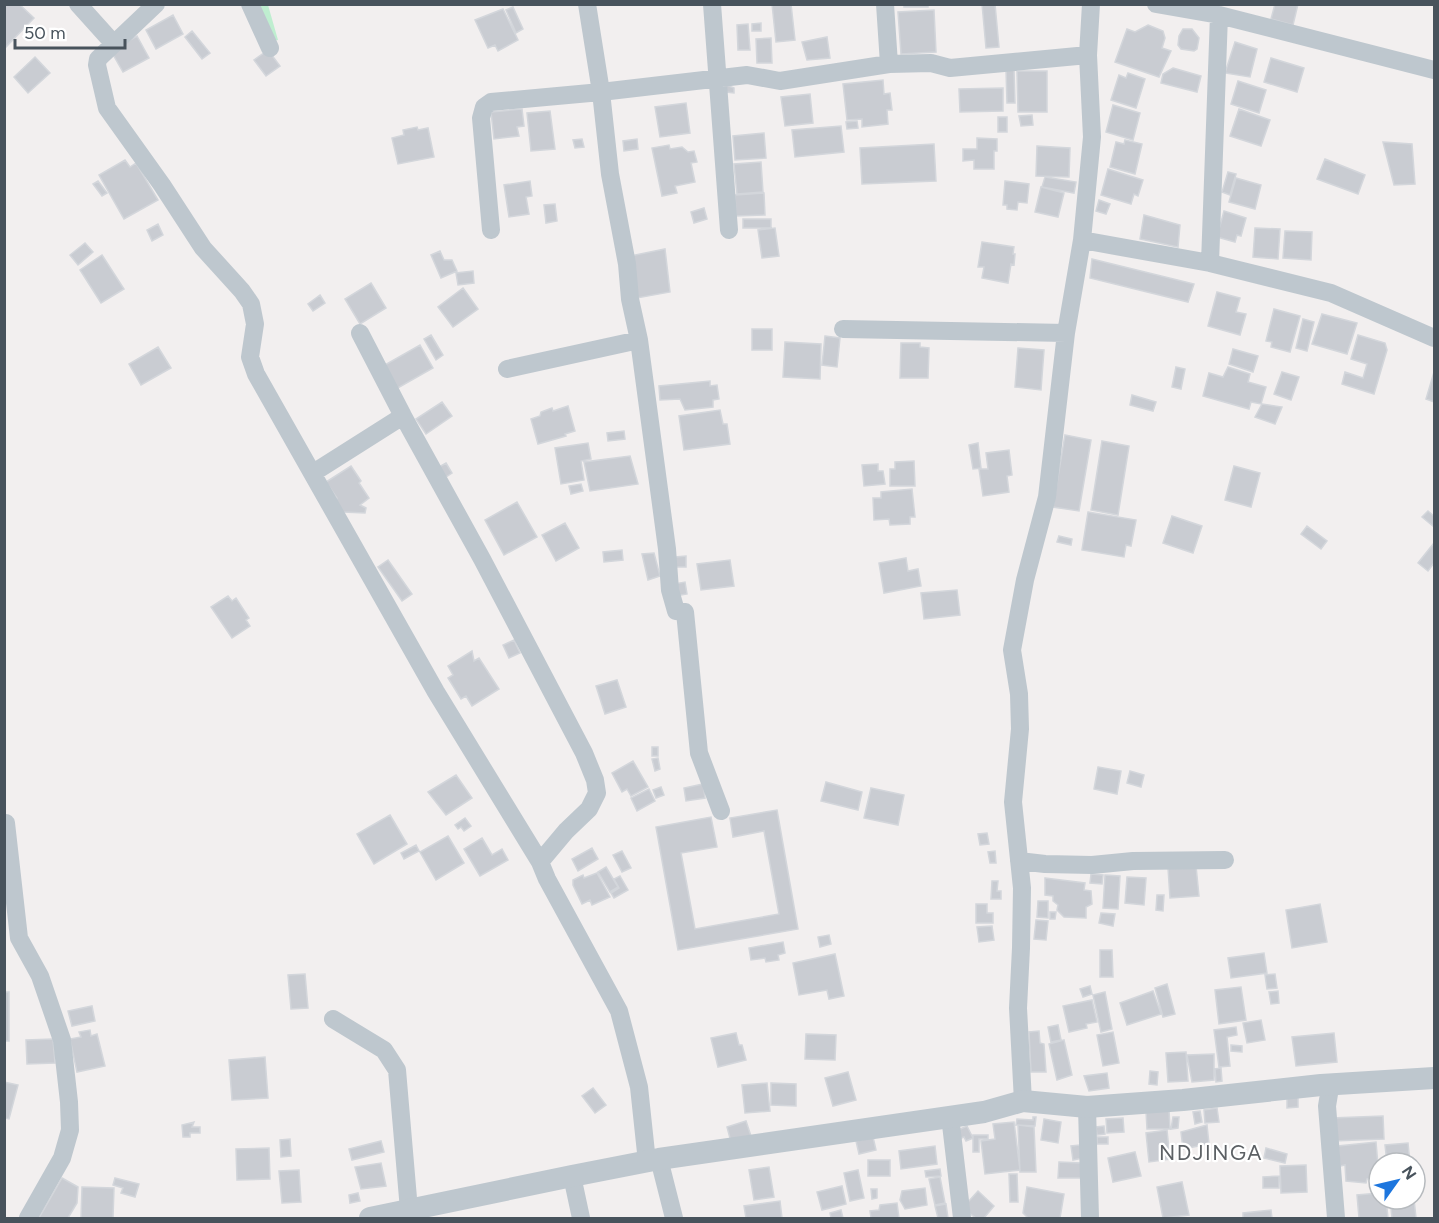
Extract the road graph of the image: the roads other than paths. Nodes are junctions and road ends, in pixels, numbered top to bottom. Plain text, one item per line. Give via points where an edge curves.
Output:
1 (78, 4) edge
2 (156, 4) edge
3 (249, 4) edge
4 (587, 4) edge
5 (712, 4) edge
6 (885, 4) edge
7 (1091, 4) edge
8 (1156, 4) edge
9 (1219, 15) junction
10 (114, 44) junction
11 (270, 48) dead end
12 (1088, 55) junction
13 (889, 64) junction
14 (1434, 70) edge
15 (717, 77) junction
16 (601, 92) junction
17 (490, 230) dead end
18 (729, 230) dead end
19 (1082, 240) junction
20 (1210, 263) junction
21 (843, 329) dead end
22 (360, 333) dead end
23 (1066, 333) junction
24 (1434, 338) edge
25 (639, 340) junction
26 (507, 369) dead end
27 (403, 416) junction
28 (313, 473) junction
29 (721, 811) dead end
30 (6, 823) edge
31 (1225, 860) dead end
32 (1019, 861) junction
33 (540, 862) junction
34 (333, 1019) dead end
35 (1434, 1077) edge
36 (1323, 1086) junction
37 (1023, 1101) junction
38 (1087, 1107) junction
39 (950, 1116) junction
40 (653, 1161) junction
41 (572, 1176) junction
42 (410, 1210) junction
43 (28, 1218) edge
44 (370, 1218) edge
45 (581, 1218) edge
46 (674, 1218) edge
47 (962, 1218) edge
48 (1090, 1218) edge
49 (1336, 1218) edge

1 - 10 street
2 - 10 street
3 - 11 street
4 - 16 street
5 - 15 street
6 - 13 street
7 - 12 street
8 - 9 street
9 - 14 street
9 - 20 street
10 - 28 street via 97,65 106,108 203,248 251,304 255,324 250,357 256,374
12 - 13 street via 950,68 931,63
12 - 19 street via 1092,137
13 - 15 street via 780,81 747,75
15 - 16 street
15 - 18 street
16 - 17 street via 491,102 483,108
16 - 25 street via 610,174
19 - 20 street
19 - 23 street
20 - 24 street via 1331,293
21 - 23 street
22 - 27 street
23 - 32 street via 1047,496 1012,650 1020,729 1013,802
25 - 26 street
25 - 29 street via 670,590 676,611 685,612 699,753
27 - 28 street
27 - 33 street via 482,559 595,780 597,793 590,809
28 - 33 street via 436,692
30 - 43 street via 19,938 40,976 62,1040 69,1102 70,1130 62,1158
31 - 32 street via 1092,865
32 - 37 street via 1022,888 1018,1008
33 - 40 street via 619,1011
34 - 42 street via 384,1050 397,1070
35 - 36 street
36 - 38 street
36 - 49 street via 1329,1094
37 - 38 street
37 - 39 street
38 - 48 street
39 - 40 street
39 - 47 street
40 - 41 street
40 - 46 street
41 - 42 street
41 - 45 street
42 - 44 street

